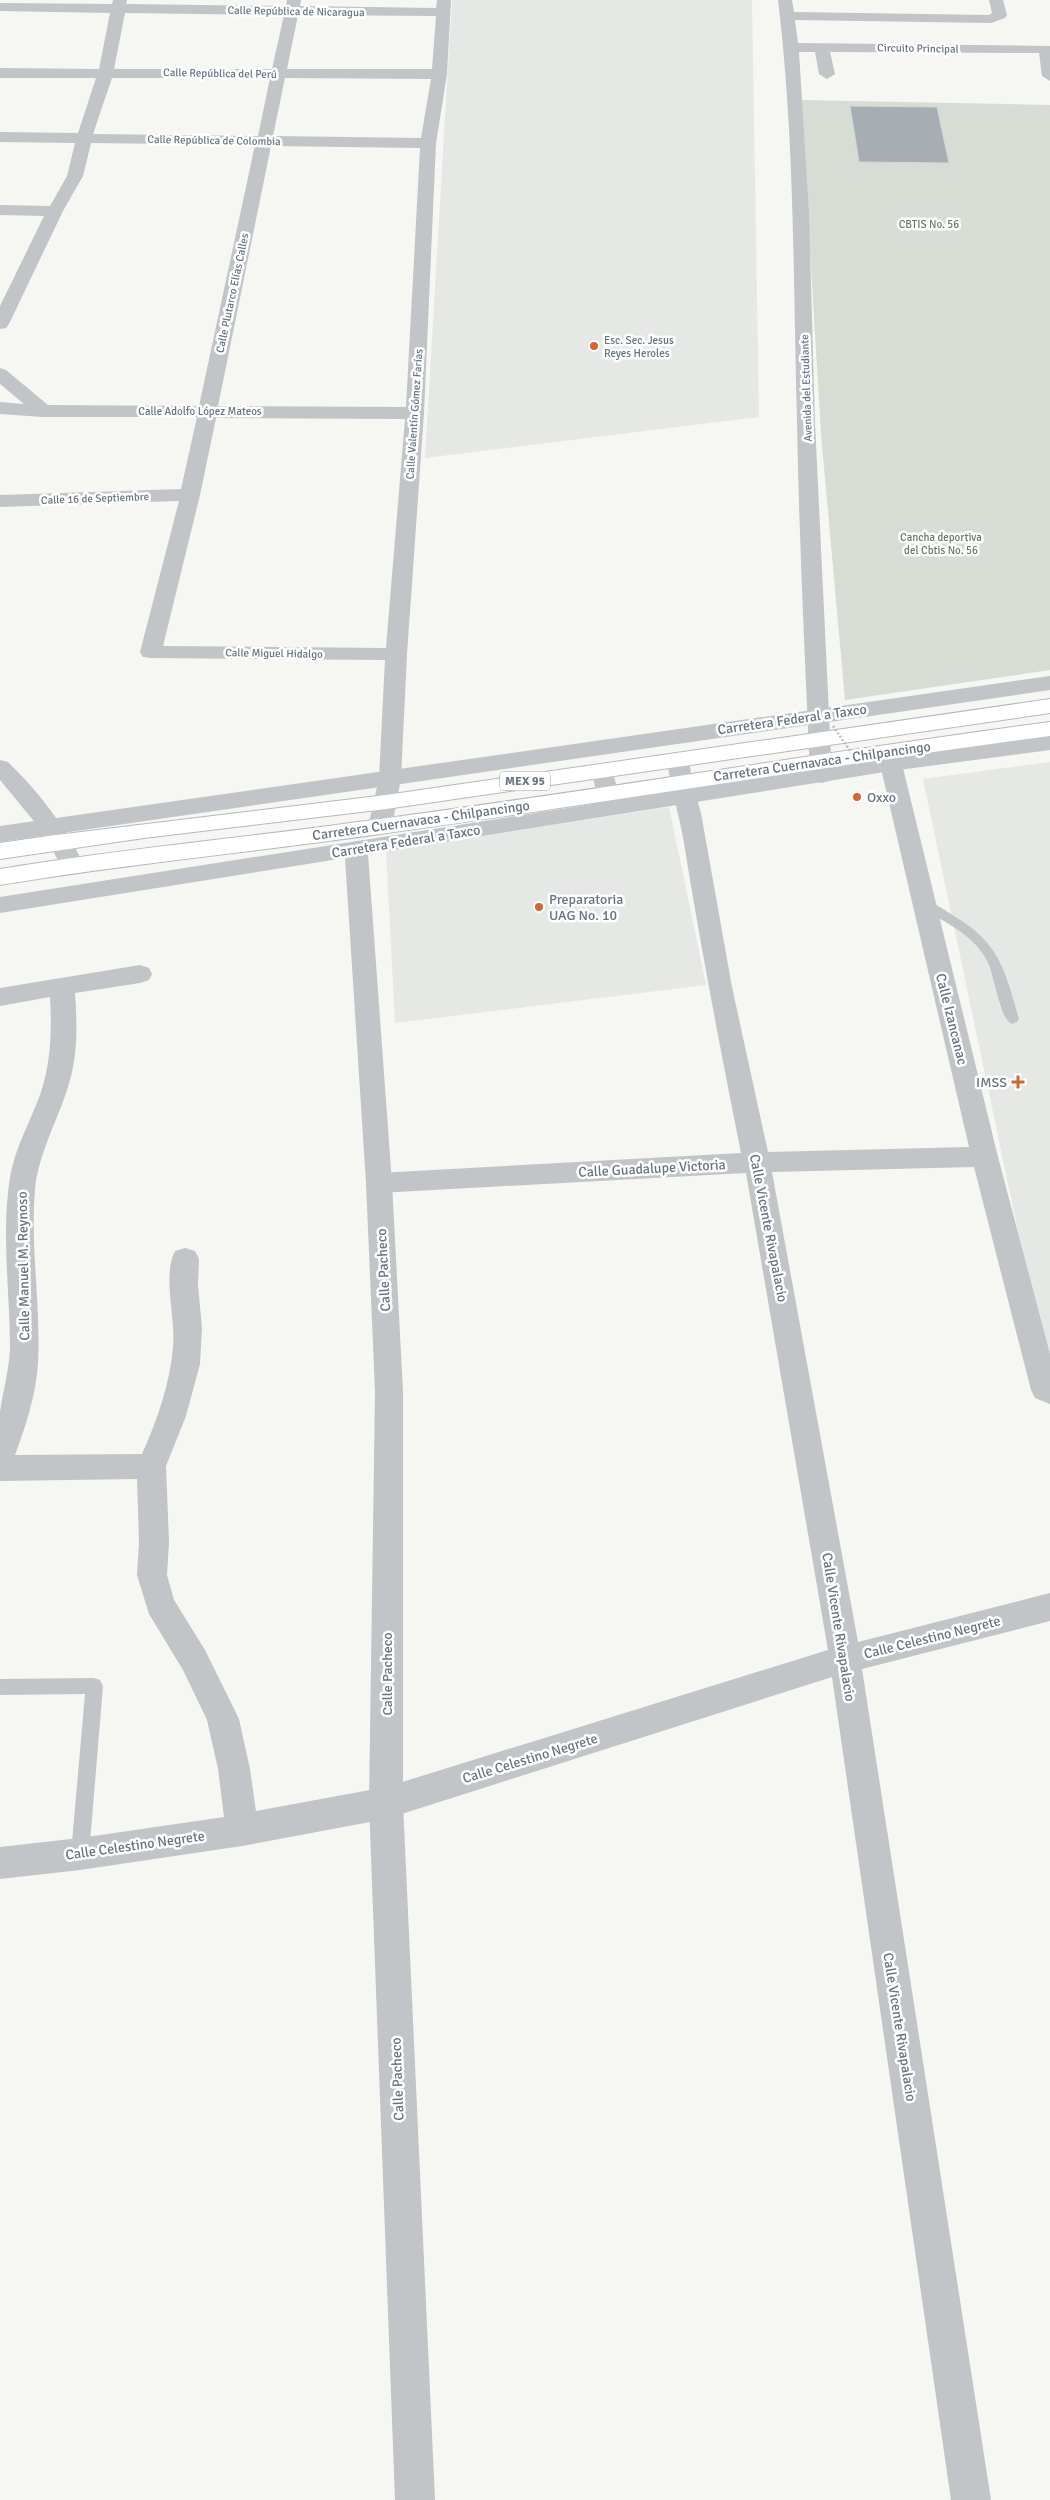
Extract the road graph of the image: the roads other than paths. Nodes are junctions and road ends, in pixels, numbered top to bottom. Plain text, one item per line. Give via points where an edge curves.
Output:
1 (815, 0) edge
2 (891, 0) edge
3 (996, 0) edge
4 (120, 5) edge
5 (294, 6) edge
6 (443, 6) edge
7 (0, 7) edge
8 (786, 8) edge
9 (817, 17) junction
10 (893, 18) junction
11 (791, 47) junction
12 (822, 47) junction
13 (1048, 49) edge
14 (106, 72) junction
15 (280, 74) junction
16 (440, 74) junction
17 (827, 74) dead end
18 (1, 76) edge
19 (1050, 76) edge
20 (0, 137) edge
21 (84, 138) junction
22 (265, 141) junction
23 (428, 143) junction
24 (0, 210) edge
25 (55, 211) junction
26 (0, 324) edge
27 (0, 374) edge
28 (0, 408) edge
29 (43, 411) junction
30 (207, 411) junction
31 (415, 413) junction
32 (190, 495) junction
33 (0, 501) edge
34 (151, 652) joint
35 (396, 654) junction
36 (1050, 683) edge
37 (999, 690) junction
38 (1050, 706) edge
39 (1010, 711) junction
40 (824, 726) junction
41 (1050, 729) edge
42 (1050, 743) edge
43 (977, 746) junction
44 (891, 764) junction
45 (0, 767) edge
46 (820, 769) junction
47 (602, 770) junction
48 (390, 778) junction
49 (681, 779) junction
50 (610, 800) junction
51 (385, 802) junction
52 (380, 827) junction
53 (0, 834) edge
54 (55, 834) junction
55 (356, 849) junction
56 (0, 851) edge
57 (72, 865) junction
58 (0, 877) edge
59 (924, 904) junction
60 (0, 905) edge
61 (140, 974) dead end
62 (62, 987) junction
63 (0, 997) edge
64 (1012, 1019) dead end
65 (985, 1157) junction
66 (756, 1162) junction
67 (379, 1183) junction
68 (185, 1259) dead end
69 (1048, 1391) edge
70 (157, 1453) junction
71 (0, 1457) edge
72 (0, 1468) edge
73 (1050, 1607) edge
74 (845, 1659) junction
75 (0, 1687) edge
76 (386, 1803) junction
77 (242, 1830) junction
78 (80, 1854) junction
79 (0, 1863) edge
80 (415, 2500) edge
81 (971, 2500) edge

1 - 9 street
2 - 10 street
3 - 10 street via 1000,15 991,19
4 - 5 street, Calle República de Nicaragua
4 - 7 street, Calle República de Nicaragua
4 - 14 street
5 - 6 street, Calle República de Nicaragua
5 - 15 street, Calle Plutarco Elías Calles
6 - 16 street, Calle Valentín Gómez Farías
8 - 9 street
8 - 11 street, Avenida del Estudiante
9 - 10 street
11 - 12 street, Circuito Principal
11 - 40 street, Avenida del Estudiante via 801,214 806,423
12 - 13 street, Circuito Principal
12 - 17 street
13 - 19 street
14 - 15 street, Calle República del Perú
14 - 18 street, Calle República del Perú
14 - 21 street
15 - 16 street, Calle República del Perú
15 - 22 street, Calle Plutarco Elías Calles
16 - 23 street, Calle Valentín Gómez Farías
20 - 21 street, Calle República de Colombia
21 - 22 street, Calle República de Colombia
21 - 25 street via 75,176
22 - 23 street, Calle República de Colombia
22 - 30 street, Calle Plutarco Elías Calles
23 - 31 street, Calle Valentín Gómez Farías
24 - 25 street
25 - 26 street
27 - 29 street
28 - 29 street, Calle Adolfo López Mateos
29 - 30 street, Calle Adolfo López Mateos
30 - 31 street, Calle Adolfo López Mateos
30 - 32 street, Calle Plutarco Elías Calles
31 - 35 street, Calle Valentín Gómez Farías
32 - 33 street, Calle 16 de Septiembre
32 - 34 street, Calle Plutarco Elías Calles
34 - 35 street, Calle Miguel Hidalgo
35 - 48 street, Calle Valentín Gómez Farías
36 - 37 street, Carretera Federal a Taxco
37 - 39 street
37 - 40 street, Carretera Federal a Taxco
38 - 39 main road, Carretera Cuernavaca - Chilpancingo / MEX 95
39 - 40 main road, Carretera Cuernavaca - Chilpancingo / MEX 95
40 - 46 street, Avenida del Estudiante
40 - 48 street, Carretera Federal a Taxco
40 - 49 main road, Carretera Cuernavaca - Chilpancingo / MEX 95
41 - 43 main road, Carretera Cuernavaca - Chilpancingo
42 - 43 street, Carretera Federal a Taxco
43 - 44 street, Carretera Federal a Taxco
43 - 46 main road, Carretera Cuernavaca - Chilpancingo
44 - 46 street, Carretera Federal a Taxco
44 - 59 street, Calle Izancanac
45 - 54 street
46 - 49 street, Carretera Federal a Taxco
47 - 49 main road, Carretera Cuernavaca - Chilpancingo / MEX 95
47 - 50 street
47 - 51 main road, Carretera Cuernavaca - Chilpancingo / MEX 95
48 - 51 street, Calle Valentín Gómez Farías
48 - 54 street, Carretera Federal a Taxco
49 - 50 street, Carretera Federal a Taxco
49 - 66 street, Calle Vicente Rivapalacio
50 - 52 main road, Carretera Cuernavaca - Chilpancingo / MEX 95
50 - 55 street, Carretera Federal a Taxco
51 - 52 street, Calle Valentín Gómez Farías
51 - 54 main road, Carretera Cuernavaca - Chilpancingo / MEX 95
52 - 57 main road, Carretera Cuernavaca - Chilpancingo / MEX 95
53 - 54 street, Carretera Federal a Taxco
54 - 56 main road, Carretera Cuernavaca - Chilpancingo / MEX 95
54 - 57 street
55 - 60 street, Carretera Federal a Taxco
55 - 67 street, Calle Pacheco
57 - 58 main road, Carretera Cuernavaca - Chilpancingo / MEX 95
59 - 64 lane via 964,928 987,949
59 - 65 street, Calle Izancanac
61 - 62 street
62 - 63 street
62 - 71 street, Calle Manuel M. Reynoso via 65,1038 57,1082 36,1133 22,1187 24,1353 17,1409
65 - 66 street, Calle Guadalupe Victoria
65 - 69 street, Calle Izancanac
66 - 67 street, Calle Guadalupe Victoria
66 - 74 street, Calle Vicente Rivapalacio
67 - 76 street, Calle Pacheco via 389,1391
68 - 70 street via 183,1284 188,1329 185,1362 176,1404
70 - 72 street
70 - 77 street via 152,1575 160,1604 194,1660 223,1719
73 - 74 street, Calle Celestino Negrete
74 - 76 street, Calle Celestino Negrete
74 - 81 street, Calle Vicente Rivapalacio
75 - 78 lane via 94,1686
76 - 77 street, Calle Celestino Negrete
76 - 80 street, Calle Pacheco
77 - 78 street, Calle Celestino Negrete
78 - 79 street, Calle Celestino Negrete

